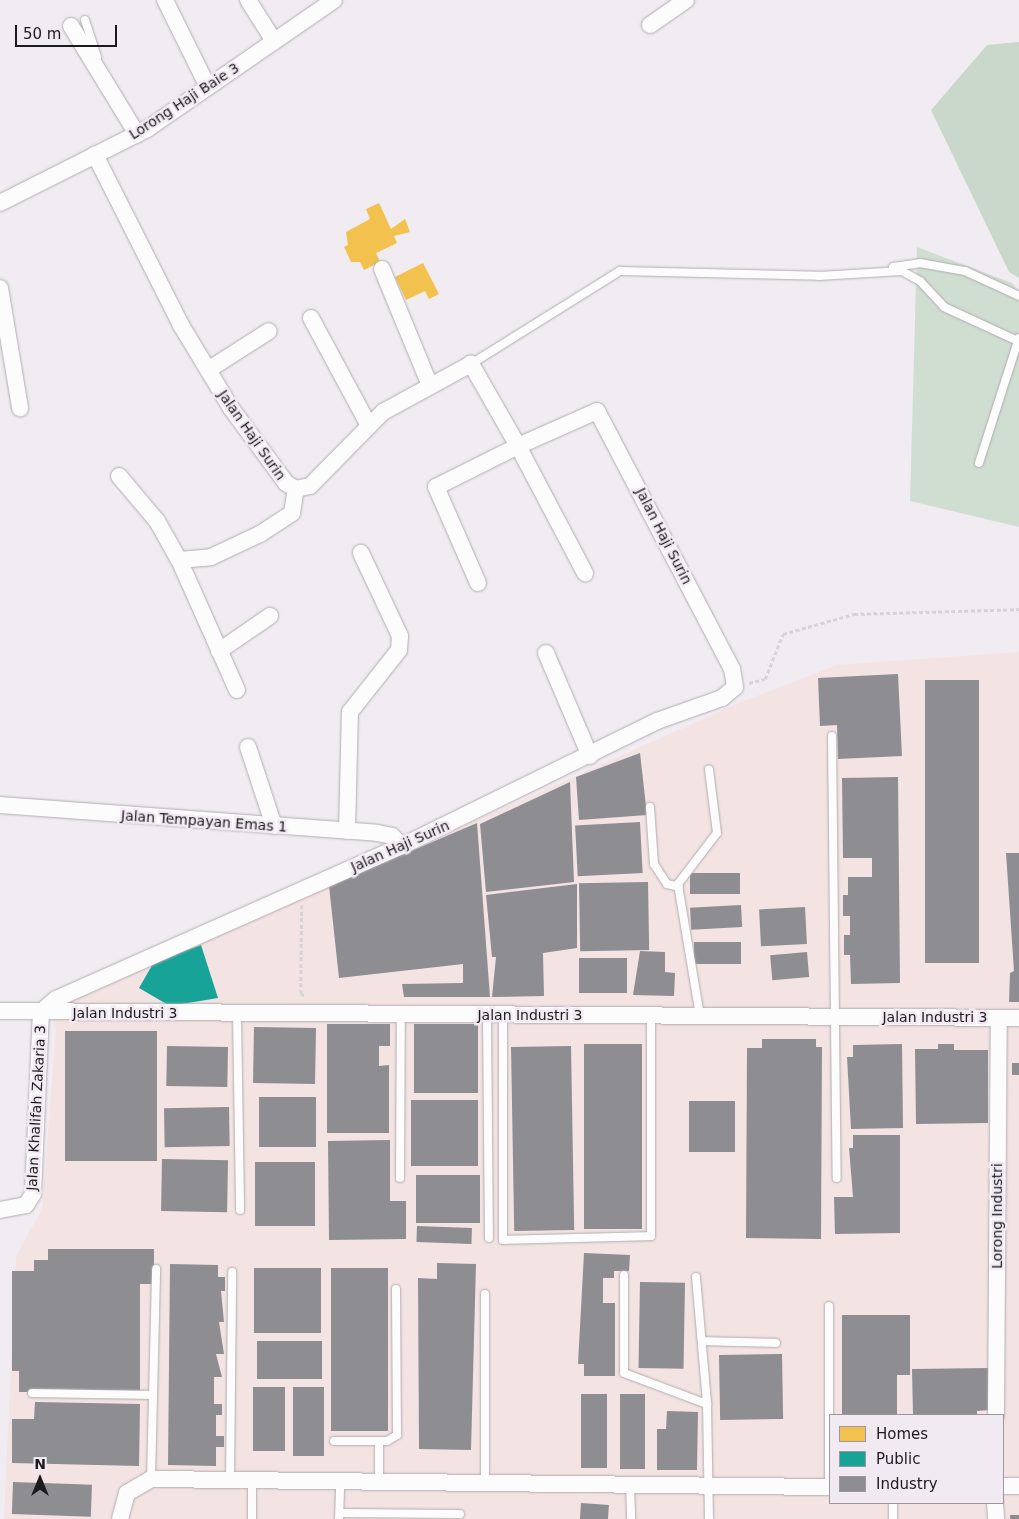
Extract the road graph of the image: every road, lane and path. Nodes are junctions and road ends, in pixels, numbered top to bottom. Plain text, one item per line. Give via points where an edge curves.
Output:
1 (164, 0) edge
2 (248, 0) edge
3 (686, 0) edge
4 (326, 2) edge
5 (78, 23) dead end
6 (650, 25) dead end
7 (274, 41) junction
8 (208, 86) junction
9 (137, 134) junction
10 (95, 155) junction
11 (0, 203) edge
12 (382, 269) dead end
13 (879, 270) junction
14 (0, 288) edge
15 (1019, 296) edge
16 (311, 318) dead end
17 (269, 331) dead end
18 (1018, 340) edge
19 (471, 364) junction
20 (208, 370) junction
21 (429, 383) junction
22 (20, 408) dead end
23 (368, 424) junction
24 (518, 446) junction
25 (979, 463) dead end
26 (119, 476) dead end
27 (296, 489) junction
28 (361, 553) dead end
29 (179, 560) junction
30 (585, 573) dead end
31 (478, 583) dead end
32 (1019, 609) edge
33 (270, 616) dead end
34 (219, 651) junction
35 (546, 653) dead end
36 (735, 687) junction
37 (237, 690) dead end
38 (832, 736) dead end
39 (248, 747) dead end
40 (590, 756) junction
41 (709, 770) dead end
42 (0, 805) edge
43 (650, 807) dead end
44 (274, 826) junction
45 (347, 831) junction
46 (402, 846) junction
47 (678, 887) junction
48 (302, 889) junction
49 (0, 1011) edge
50 (41, 1012) junction
51 (237, 1014) junction
52 (327, 1014) junction
53 (401, 1014) junction
54 (495, 1015) junction
55 (651, 1016) junction
56 (700, 1016) junction
57 (838, 1017) junction
58 (999, 1018) junction
59 (1019, 1018) edge
60 (400, 1178) dead end
61 (837, 1178) dead end
62 (0, 1210) edge
63 (240, 1210) dead end
64 (488, 1238) dead end
65 (156, 1269) dead end
66 (232, 1272) dead end
67 (624, 1275) dead end
68 (696, 1277) dead end
69 (396, 1289) dead end
70 (485, 1294) dead end
71 (829, 1306) dead end
72 (702, 1341) junction
73 (776, 1343) dead end
74 (32, 1393) dead end
75 (153, 1395) junction
76 (707, 1404) junction
77 (830, 1414) edge
78 (996, 1414) edge
79 (334, 1441) dead end
80 (379, 1441) junction
81 (151, 1479) junction
82 (230, 1480) junction
83 (252, 1480) junction
84 (340, 1481) junction
85 (379, 1482) junction
86 (485, 1483) junction
87 (630, 1485) junction
88 (710, 1486) junction
89 (1004, 1486) edge
90 (1019, 1486) edge
91 (829, 1487) edge
92 (893, 1504) edge
93 (995, 1504) edge
94 (460, 1514) dead end
95 (339, 1516) edge
96 (120, 1519) edge
97 (252, 1519) edge
98 (631, 1519) edge
99 (710, 1519) edge
100 (893, 1519) edge
101 (996, 1519) edge

1 - 8 street
2 - 7 street
3 - 6 street
4 - 7 street, Lorong Haji Baie 3
5 - 9 street via 103,83
7 - 8 street, Lorong Haji Baie 3
8 - 9 street, Lorong Haji Baie 3
9 - 10 street, Lorong Haji Baie 3
10 - 11 street, Lorong Haji Baie 3
10 - 20 street, Jalan Haji Surin
12 - 21 street
13 - 15 lane via 920,263 944,266
13 - 18 lane via 912,275 944,307
13 - 19 lane via 819,276 620,271
14 - 22 street
16 - 23 street
17 - 20 street
18 - 25 lane
19 - 21 street, Jalan Haji Surin
19 - 24 street
20 - 27 street, Jalan Haji Surin via 276,473
21 - 23 street, Jalan Haji Surin
23 - 27 street, Jalan Haji Surin via 322,476
24 - 30 street
24 - 31 street via 436,487
24 - 36 street, Jalan Haji Surin via 589,411 600,412 732,668
26 - 29 street via 157,520
27 - 29 street via 292,513 260,534 211,557
28 - 45 street via 400,636 399,650 350,712
29 - 34 street
32 - 36 path via 854,614 783,634 765,679
33 - 34 street
34 - 37 street
35 - 40 street
36 - 40 street, Jalan Haji Surin via 722,698 658,721
38 - 57 lane
39 - 44 street
40 - 46 street, Jalan Haji Surin
41 - 47 lane via 717,833 680,875
42 - 44 street, Jalan Tempayan Emas 1
43 - 47 lane via 654,864 667,884
44 - 45 street, Jalan Tempayan Emas 1
45 - 46 street, Jalan Tempayan Emas 1 via 389,834
46 - 48 street, Jalan Haji Surin
47 - 56 lane
48 - 50 street, Jalan Haji Surin via 56,999
48 - 52 path via 301,993
49 - 50 street, Jalan Industri 3
50 - 51 street, Jalan Industri 3
50 - 62 street, Jalan Khalifah Zakaria 3 via 33,1194 26,1205
51 - 52 street, Jalan Industri 3
51 - 63 lane
52 - 53 street, Jalan Industri 3
53 - 54 street, Jalan Industri 3
53 - 60 lane
54 - 55 street, Jalan Industri 3
54 - 55 lane via 503,1240 651,1236
54 - 64 lane
55 - 56 street, Jalan Industri 3
56 - 57 street, Jalan Industri 3
57 - 58 street, Jalan Industri 3
57 - 61 lane
58 - 59 street, Jalan Industri 3
58 - 78 street, Lorong Industri
65 - 75 lane
66 - 82 lane
67 - 76 lane via 624,1373
68 - 72 lane
69 - 80 lane via 397,1430 391,1440
70 - 86 lane
71 - 77 lane
72 - 73 lane
72 - 76 lane
74 - 75 lane
75 - 81 lane
76 - 88 lane
79 - 80 lane
80 - 85 lane
81 - 82 street
81 - 96 street via 127,1493
82 - 83 street
83 - 84 street
83 - 97 lane
84 - 85 street
84 - 95 lane
85 - 86 street
86 - 87 street
87 - 88 street
87 - 98 lane
88 - 91 street
88 - 99 lane
89 - 90 street
92 - 100 lane
93 - 101 street
94 - 95 lane

